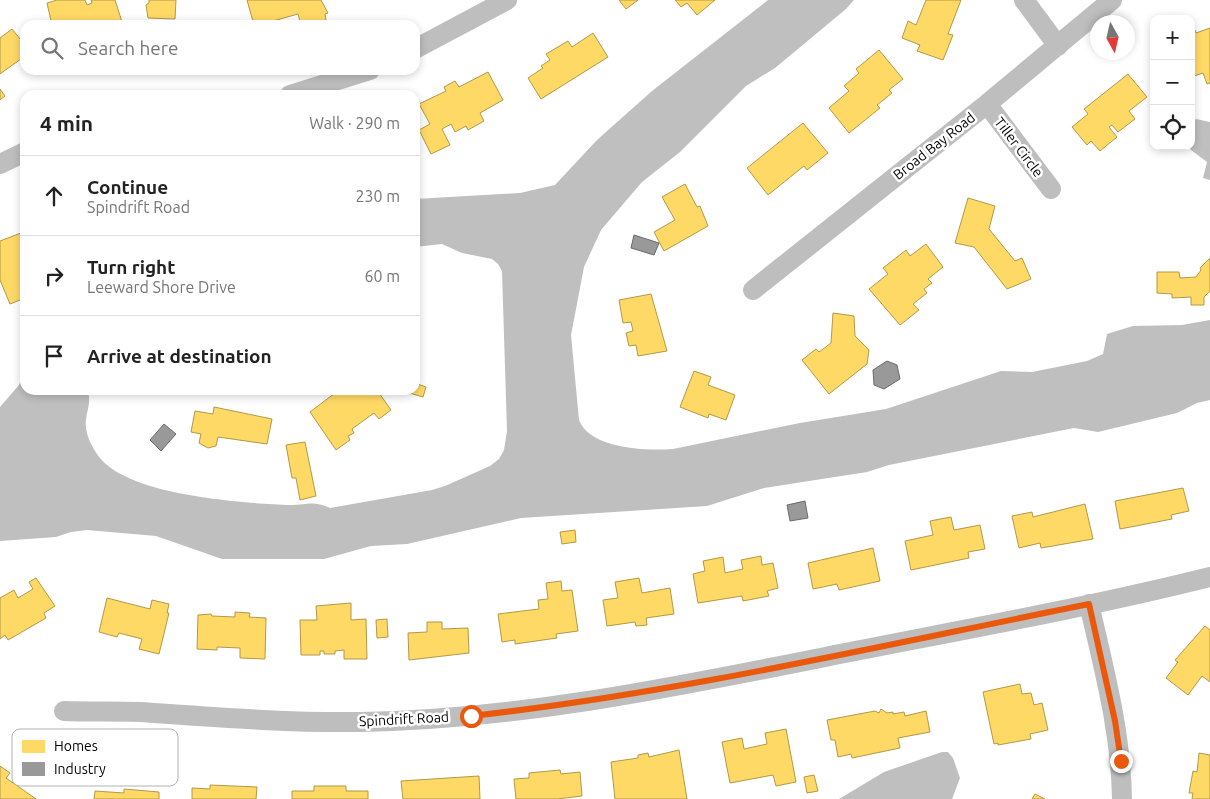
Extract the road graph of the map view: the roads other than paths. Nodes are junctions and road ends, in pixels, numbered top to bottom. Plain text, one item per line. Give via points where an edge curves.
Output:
1 (508, 0) edge
2 (1024, 0) edge
3 (1112, 0) edge
4 (420, 46) edge
5 (1058, 46) junction
6 (354, 75) edge
7 (306, 90) edge
8 (987, 104) junction
9 (20, 154) edge
10 (0, 164) edge
11 (1051, 189) dead end
12 (753, 290) dead end
13 (1210, 576) edge
14 (1089, 604) junction
15 (64, 711) dead end
16 (1122, 799) edge

1 - 4 street
2 - 5 street
3 - 5 street, Broad Bay Road
5 - 8 street, Broad Bay Road
6 - 7 street
8 - 11 street, Tiller Circle
8 - 12 street, Broad Bay Road
9 - 10 street
13 - 14 street, Spindrift Road
14 - 15 street, Spindrift Road via 681,686 471,716 362,722 278,721
14 - 16 street via 1115,721

